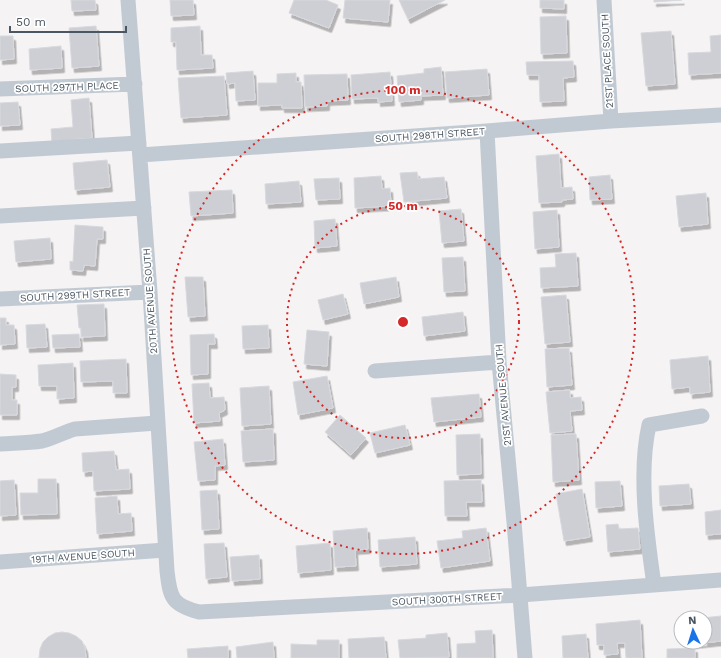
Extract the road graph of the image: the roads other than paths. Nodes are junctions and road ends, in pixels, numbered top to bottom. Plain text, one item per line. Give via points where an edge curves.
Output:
1 (128, 0) edge
2 (604, 0) edge
3 (135, 84) junction
4 (0, 89) edge
5 (721, 115) edge
6 (611, 122) junction
7 (487, 132) junction
8 (139, 149) junction
9 (0, 152) edge
10 (144, 208) junction
11 (0, 216) edge
12 (150, 292) junction
13 (0, 299) edge
14 (499, 362) junction
15 (374, 371) dead end
16 (702, 416) dead end
17 (157, 423) junction
18 (0, 444) edge
19 (165, 550) junction
20 (0, 562) edge
21 (721, 580) edge
22 (654, 585) junction
23 (520, 595) junction
24 (176, 601) joint
25 (526, 658) edge

1 - 3 street, 20TH AVENUE SOUTH
2 - 6 street, 21ST PLACE SOUTH
3 - 4 street, SOUTH 297TH PLACE
3 - 8 street, 20TH AVENUE SOUTH
5 - 6 street, SOUTH 298TH STREET
6 - 7 street, SOUTH 298TH STREET
7 - 8 street, SOUTH 298TH STREET
7 - 14 street, 21ST AVENUE SOUTH
8 - 9 street, SOUTH 298TH STREET
8 - 10 street, 20TH AVENUE SOUTH
10 - 11 street
10 - 12 street, 20TH AVENUE SOUTH
12 - 13 street, SOUTH 299TH STREET
12 - 17 street, 20TH AVENUE SOUTH
14 - 15 street
14 - 23 street, 21ST AVENUE SOUTH
16 - 22 street via 649,425 644,478
17 - 18 street via 75,429 42,441
17 - 19 street, 20TH AVENUE SOUTH
19 - 20 street, 19TH AVENUE SOUTH
19 - 24 street, 20TH AVENUE SOUTH via 169,590
21 - 22 street, SOUTH 300TH STREET
22 - 23 street, SOUTH 300TH STREET
23 - 24 street, SOUTH 300TH STREET via 199,612 184,608
23 - 25 street, 21ST AVENUE SOUTH

